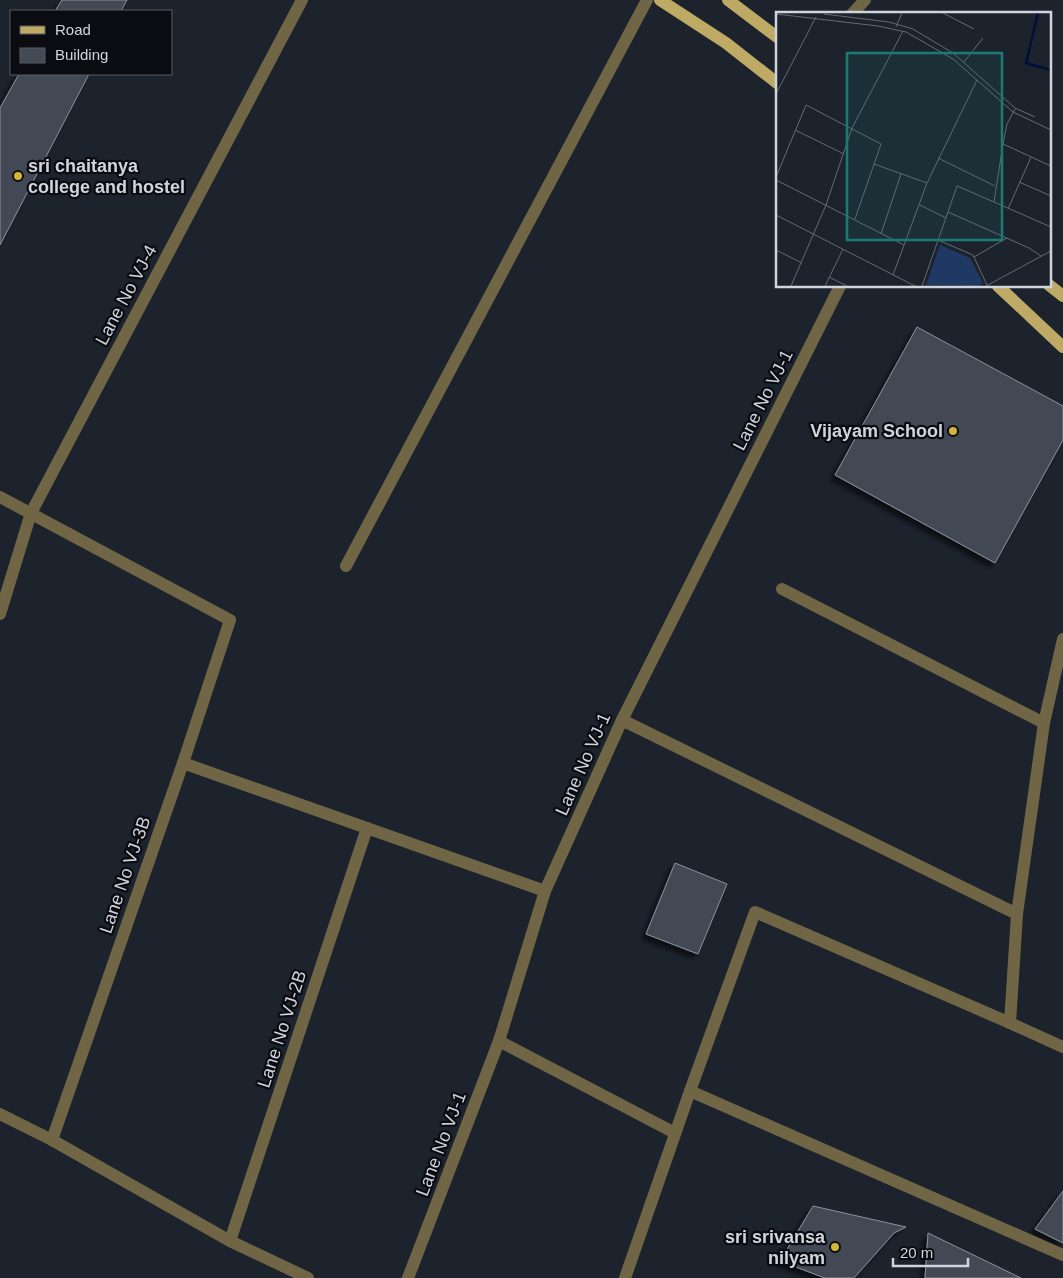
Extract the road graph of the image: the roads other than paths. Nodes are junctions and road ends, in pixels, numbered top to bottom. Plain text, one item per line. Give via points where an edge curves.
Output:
1 (302, 0) edge
2 (647, 0) edge
3 (660, 0) edge
4 (728, 0) edge
5 (865, 0) edge
6 (854, 12) edge
7 (776, 37) edge
8 (776, 82) edge
9 (1050, 286) edge
10 (839, 288) edge
11 (1000, 288) edge
12 (1063, 296) edge
13 (1063, 347) edge
14 (0, 497) edge
15 (31, 513) junction
16 (346, 566) dead end
17 (782, 589) dead end
18 (0, 614) edge
19 (1063, 639) edge
20 (622, 720) junction
21 (1044, 723) junction
22 (183, 763) junction
23 (367, 828) junction
24 (545, 891) junction
25 (1017, 914) junction
26 (1010, 1023) junction
27 (499, 1041) junction
28 (1063, 1047) edge
29 (690, 1091) junction
30 (0, 1114) edge
31 (675, 1133) junction
32 (52, 1140) junction
33 (230, 1241) junction
34 (1063, 1255) edge
35 (308, 1278) edge
36 (408, 1278) edge
37 (625, 1278) edge

1 - 15 street, Lane No VJ-4
2 - 16 street
3 - 8 main road via 726,43
4 - 7 main road
5 - 6 street
9 - 12 main road
10 - 20 street, Lane No VJ-1
11 - 13 main road
14 - 15 street
15 - 18 street, Lane No VJ-4
15 - 22 street, Lane No VJ-3B via 230,620
17 - 21 street
19 - 21 street
20 - 24 street, Lane No VJ-1
20 - 25 street
21 - 25 street
22 - 23 street
22 - 32 street, Lane No VJ-3B
23 - 24 street
23 - 33 street, Lane No VJ-2B
24 - 27 street, Lane No VJ-1
25 - 26 street
26 - 28 street
26 - 29 street via 755,912
27 - 31 street
27 - 36 street, Lane No VJ-1
29 - 31 street
29 - 34 street
30 - 32 street
31 - 37 street
32 - 33 street
33 - 35 street

